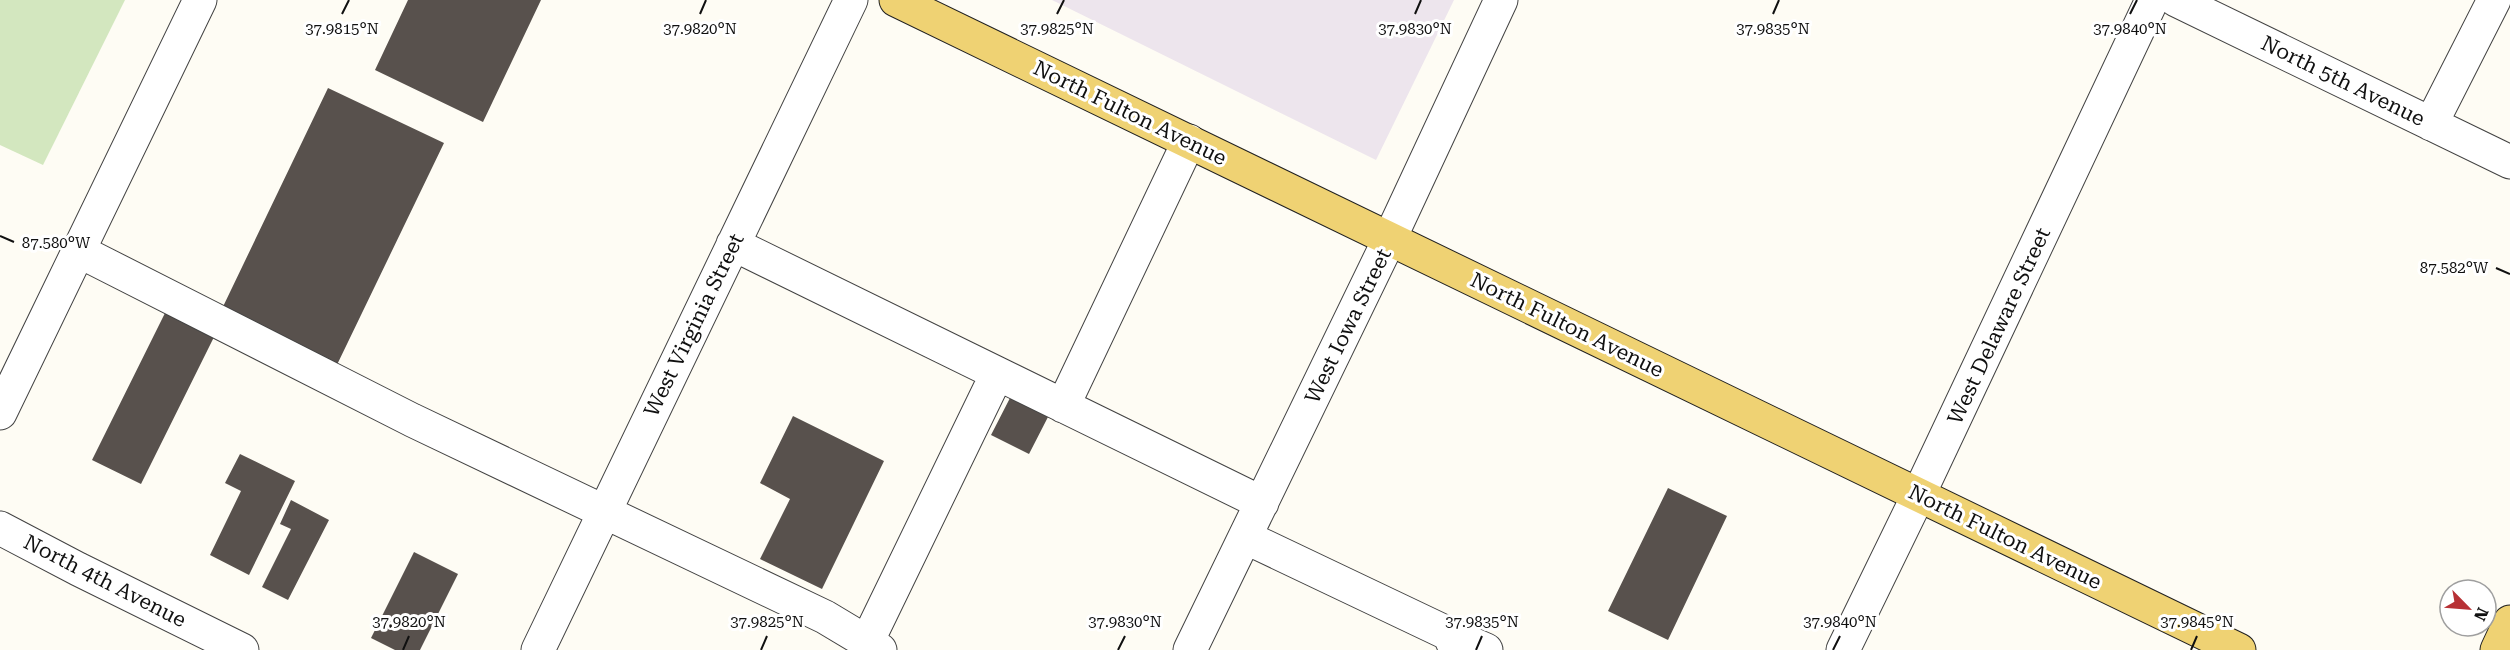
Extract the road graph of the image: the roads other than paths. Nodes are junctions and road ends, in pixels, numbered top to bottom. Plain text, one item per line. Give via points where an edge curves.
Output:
1 (200, 0) edge
2 (851, 0) edge
3 (896, 0) edge
4 (1502, 0) edge
5 (2152, 0) edge
6 (2176, 0) edge
7 (2494, 0) edge
8 (2431, 124) junction
9 (1189, 141) junction
10 (2510, 162) edge
11 (1390, 238) junction
12 (733, 244) junction
13 (79, 251) junction
14 (997, 374) junction
15 (1063, 406) junction
16 (0, 413) edge
17 (1918, 496) junction
18 (1262, 503) junction
19 (605, 511) junction
20 (0, 528) edge
21 (1245, 537) junction
22 (2510, 622) edge
23 (1453, 642) edge
24 (874, 646) edge
25 (242, 650) edge
26 (538, 650) edge
27 (1190, 650) edge
28 (1486, 650) edge
29 (1843, 650) edge
30 (2239, 650) edge
31 (2497, 650) edge

1 - 13 street
2 - 12 street, West Virginia Street
3 - 9 main road, North Fulton Avenue
4 - 11 street, West Iowa Street
5 - 17 street, West Delaware Street
6 - 8 street, North 5th Avenue
7 - 8 street
8 - 10 street, North 5th Avenue
9 - 11 main road, North Fulton Avenue
9 - 15 street
11 - 17 main road, North Fulton Avenue
11 - 18 street, West Iowa Street
12 - 14 street
12 - 19 street, West Virginia Street
13 - 16 street
13 - 19 street via 412,420
14 - 15 street
14 - 24 street
15 - 18 street
17 - 29 street, West Delaware Street
17 - 30 main road, North Fulton Avenue
18 - 21 street, West Iowa Street
19 - 24 street via 825,617
19 - 26 street, West Virginia Street
20 - 25 street, North 4th Avenue
21 - 23 street
21 - 27 street, West Iowa Street
22 - 31 main road
23 - 28 street

